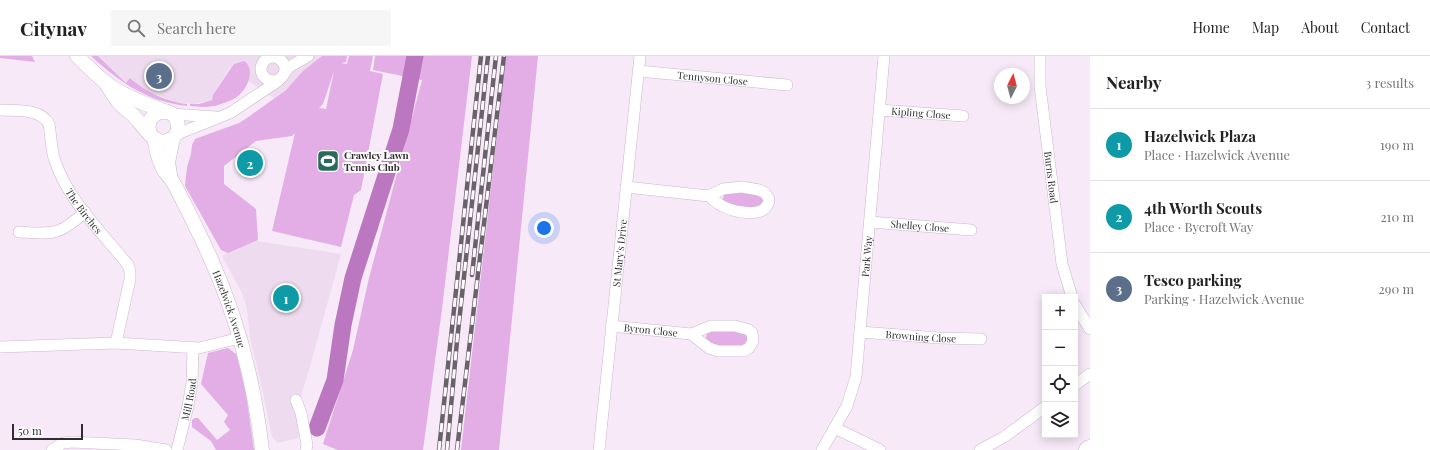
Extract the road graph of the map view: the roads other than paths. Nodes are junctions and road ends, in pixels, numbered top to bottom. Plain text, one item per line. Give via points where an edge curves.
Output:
1 (77, 56) edge
2 (291, 56) edge
3 (308, 56) edge
4 (640, 56) edge
5 (884, 56) edge
6 (1040, 56) edge
7 (276, 58) junction
8 (261, 71) junction
9 (638, 71) junction
10 (281, 77) junction
11 (105, 82) junction
12 (787, 85) dead end
13 (242, 106) junction
14 (0, 110) edge
15 (879, 110) junction
16 (169, 113) junction
17 (963, 116) dead end
18 (220, 117) junction
19 (152, 136) junction
20 (174, 137) junction
21 (170, 177) junction
22 (626, 187) junction
23 (709, 196) dead end
24 (85, 212) junction
25 (870, 222) junction
26 (971, 230) dead end
27 (19, 232) dead end
28 (1071, 294) edge
29 (1078, 310) edge
30 (611, 326) junction
31 (1090, 329) edge
32 (860, 332) junction
33 (691, 334) junction
34 (240, 338) junction
35 (981, 339) dead end
36 (116, 343) junction
37 (0, 347) edge
38 (193, 348) junction
39 (1090, 374) edge
40 (1078, 383) edge
41 (296, 400) dead end
42 (1042, 410) edge
43 (835, 428) junction
44 (52, 450) edge
45 (166, 450) edge
46 (177, 450) edge
47 (262, 450) edge
48 (306, 450) edge
49 (599, 450) edge
50 (822, 450) edge
51 (880, 450) edge
52 (980, 450) edge

1 - 11 street
2 - 7 street
3 - 10 street via 289,67
4 - 9 street, St Mary's Drive
5 - 15 street, Park Way
6 - 28 street, Burns Road via 1040,86 1062,264
7 - 8 street via 264,61
7 - 10 street via 285,67
8 - 10 street via 263,77 272,82
8 - 13 street via 257,86
9 - 12 street, Tennyson Close
9 - 22 street, St Mary's Drive
10 - 13 street
11 - 16 street via 135,100
11 - 19 street via 118,102
13 - 18 street
14 - 24 street, The Birches via 34,113 42,115 47,120 58,168 70,192
15 - 17 street, Kipling Close
15 - 25 street, Park Way
16 - 18 street
16 - 19 street via 158,113 150,120 148,129
16 - 20 street via 178,125
18 - 20 street
19 - 20 street via 163,142
19 - 21 street, Hazelwick Avenue via 159,160
20 - 21 street, Hazelwick Avenue via 168,162
21 - 34 street, Hazelwick Avenue via 205,245 228,300
22 - 23 street
22 - 30 street, St Mary's Drive
24 - 27 street via 63,230 54,233
24 - 36 street, The Birches via 128,265 130,271
25 - 26 street, Shelley Close
25 - 32 street, Park Way
29 - 31 street
30 - 33 street, Byron Close
30 - 49 street, St Mary's Drive
32 - 35 street, Browning Close
32 - 43 street, Park Way via 854,387
33 - 33 street, Byron Close via 711,326 735,326 752,333 753,341 750,348 743,351 712,350
34 - 38 street
34 - 47 street, Hazelwick Avenue via 258,418
36 - 37 street
36 - 38 street
38 - 46 street, Mill Road via 192,383
39 - 40 street
41 - 48 street via 301,414
42 - 52 street via 1004,437
43 - 50 street, Park Way
43 - 51 street
44 - 45 street via 63,443 72,442 135,445

